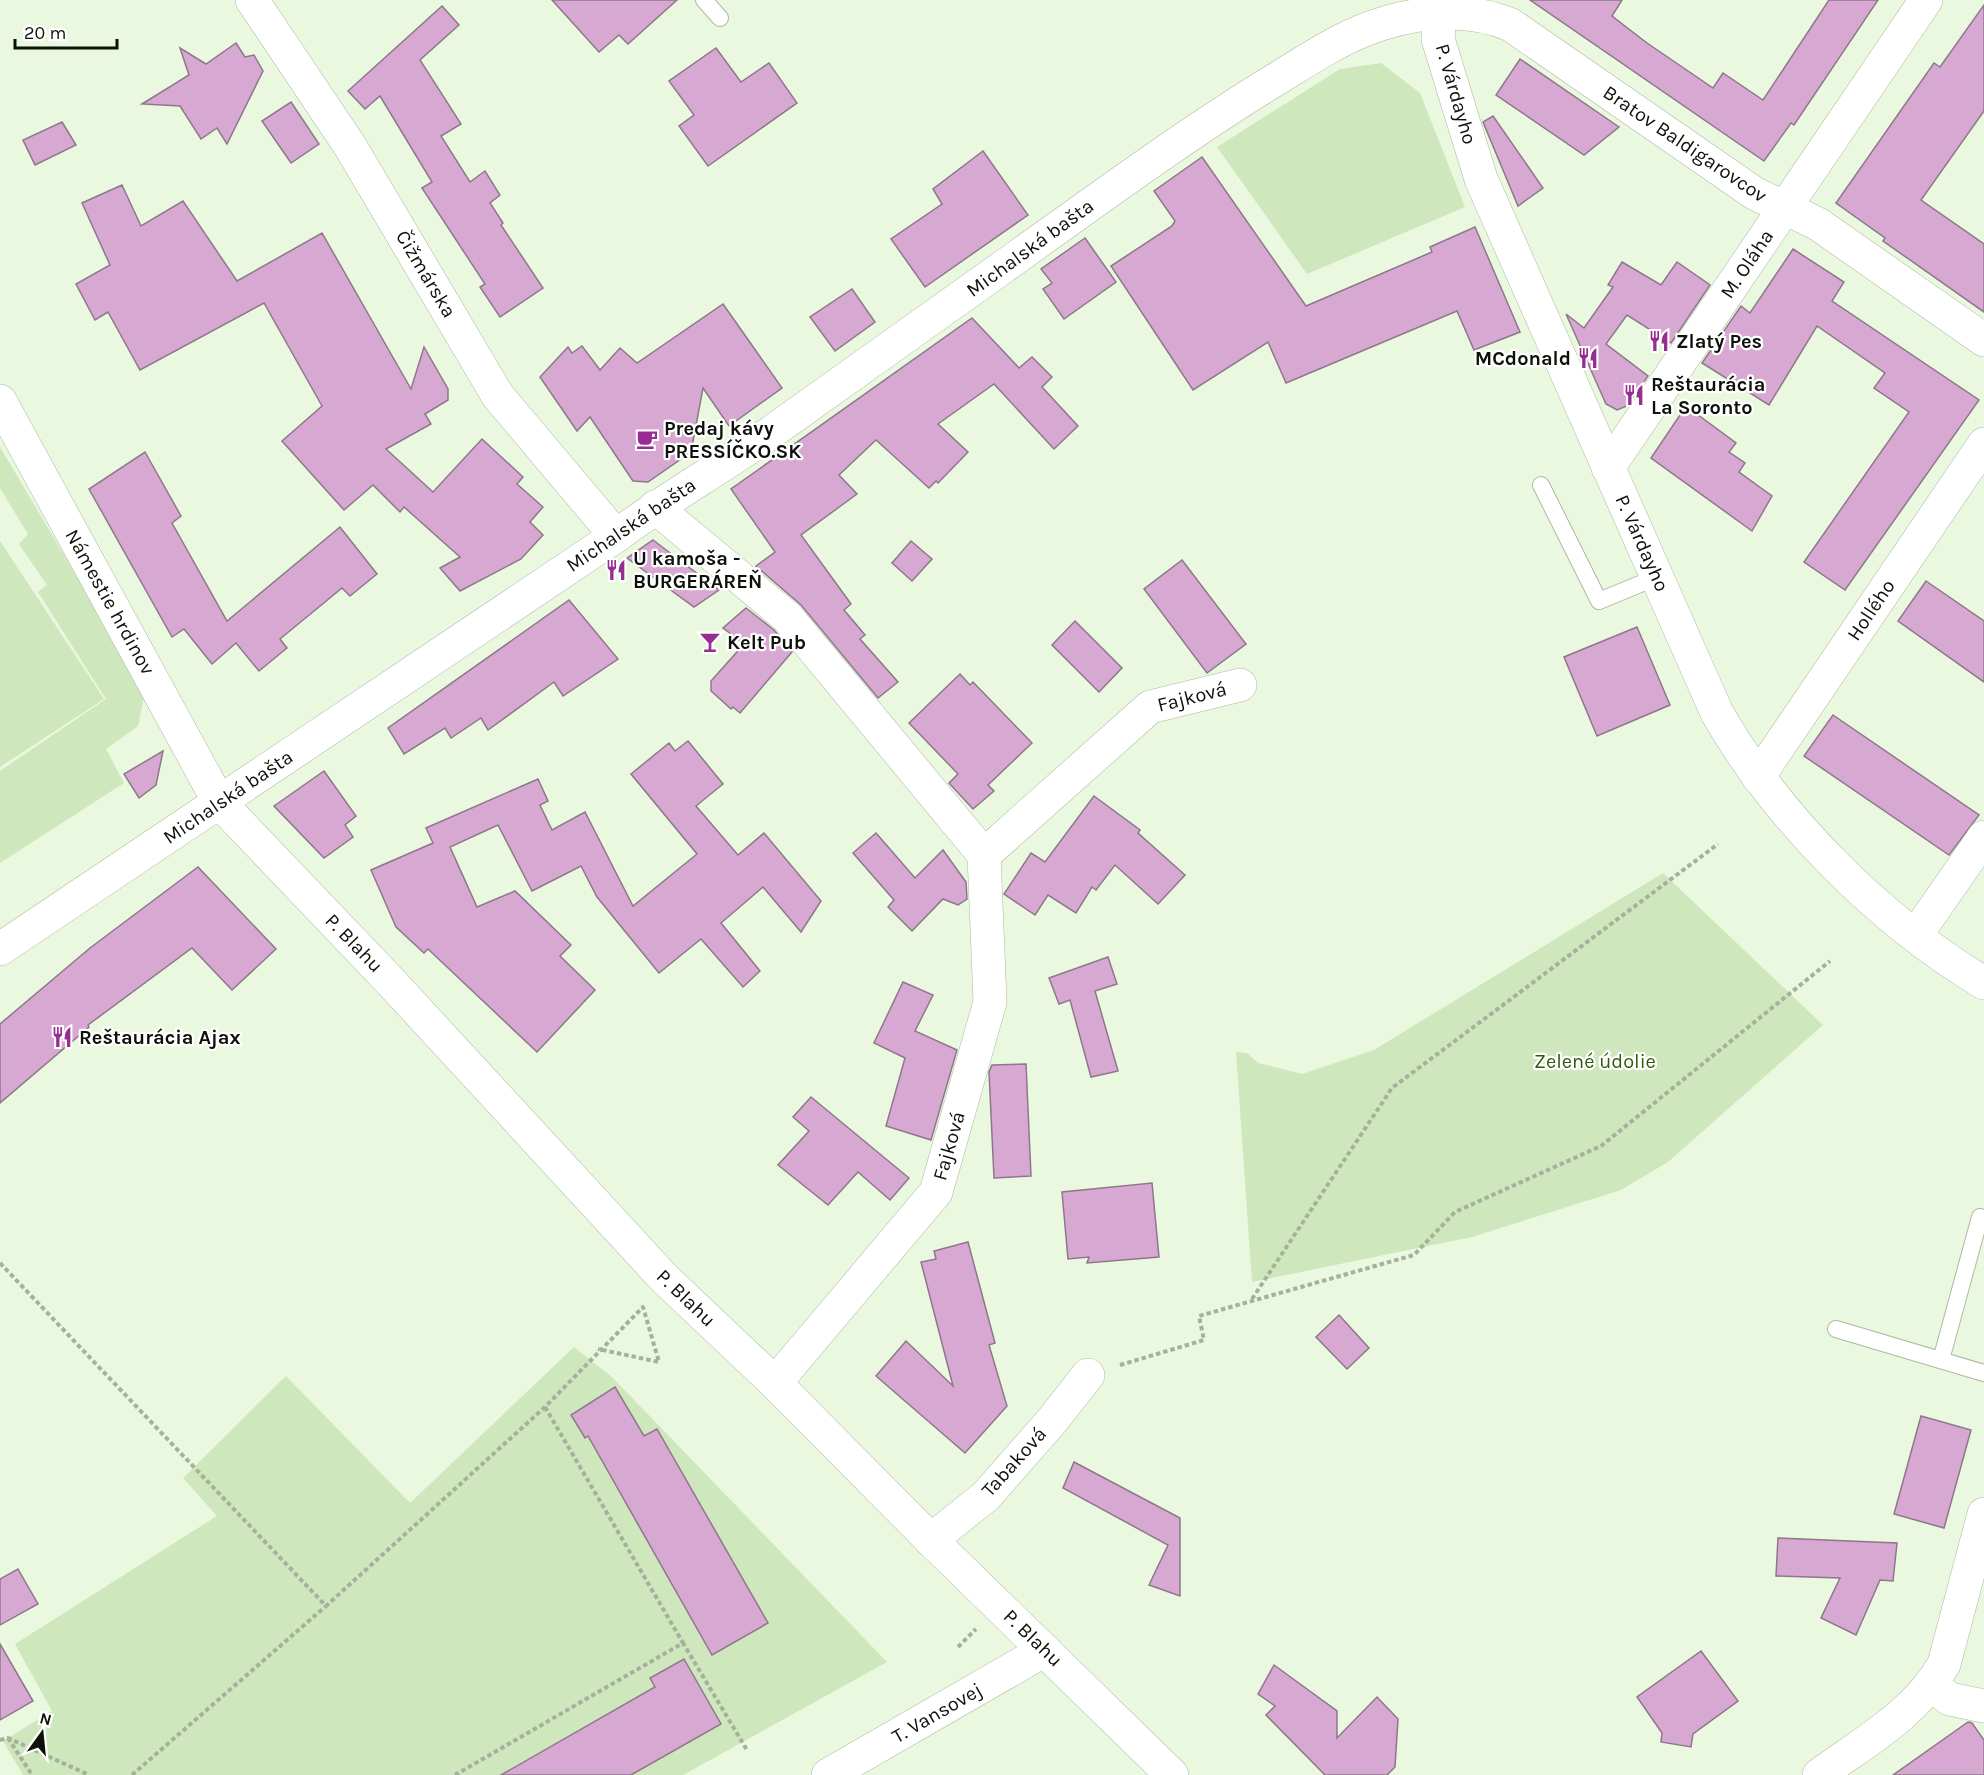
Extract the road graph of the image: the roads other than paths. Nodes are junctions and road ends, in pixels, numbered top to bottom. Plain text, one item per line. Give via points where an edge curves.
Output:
1 (252, 0) edge
2 (704, 0) edge
3 (1926, 0) edge
4 (1440, 7) edge
5 (720, 18) dead end
6 (1784, 209) junction
7 (1984, 340) edge
8 (0, 401) edge
9 (1984, 444) edge
10 (1608, 468) junction
11 (1541, 485) dead end
12 (655, 507) junction
13 (616, 536) junction
14 (1657, 578) junction
15 (1240, 685) dead end
16 (1758, 777) junction
17 (219, 802) junction
18 (1984, 837) edge
19 (984, 855) junction
20 (1916, 935) junction
21 (0, 949) edge
22 (1984, 983) edge
23 (1980, 1217) dead end
24 (1836, 1329) dead end
25 (1941, 1360) junction
26 (1984, 1373) edge
27 (1088, 1375) road end
28 (775, 1383) junction
29 (1984, 1514) edge
30 (931, 1540) junction
31 (1045, 1650) junction
32 (1932, 1686) junction
33 (1984, 1706) edge
34 (828, 1775) edge
35 (1172, 1775) edge
36 (1819, 1775) edge

1 - 13 street, Čižmárska via 350,146 498,396
2 - 5 lane
3 - 6 street, M. Oláha
4 - 6 street, Bratov Baldigarovcov via 1512,25 1754,193
4 - 10 street, P. Várdayho via 1438,39 1481,179
4 - 12 street, Michalská bašta via 1362,31 1333,45 1204,124 763,438
6 - 7 street, Bratov Baldigarovcov via 1818,224
6 - 10 street, M. Oláha
8 - 17 street, Námestie hrdinov
9 - 16 street, Hollého
10 - 14 street, P. Várdayho
11 - 14 lane via 1599,601
12 - 13 street, Michalská bašta
12 - 19 street via 787,617
13 - 17 street, Michalská bašta
14 - 16 street, P. Várdayho via 1718,713
15 - 19 street, Fajková via 1150,707
16 - 20 street, P. Várdayho via 1820,848
17 - 21 street, Michalská bašta
17 - 28 street, P. Blahu via 664,1278
18 - 20 street
19 - 28 street, Fajková via 990,1002 936,1192
20 - 22 street, P. Várdayho
23 - 25 lane
24 - 25 lane
25 - 26 lane
27 - 30 street, Tabaková via 986,1496
28 - 30 street, P. Blahu
29 - 32 street via 1944,1664
30 - 31 street, P. Blahu
31 - 34 street, T. Vansovej
31 - 35 street, P. Blahu
32 - 33 street via 1950,1699
32 - 36 street via 1914,1706

